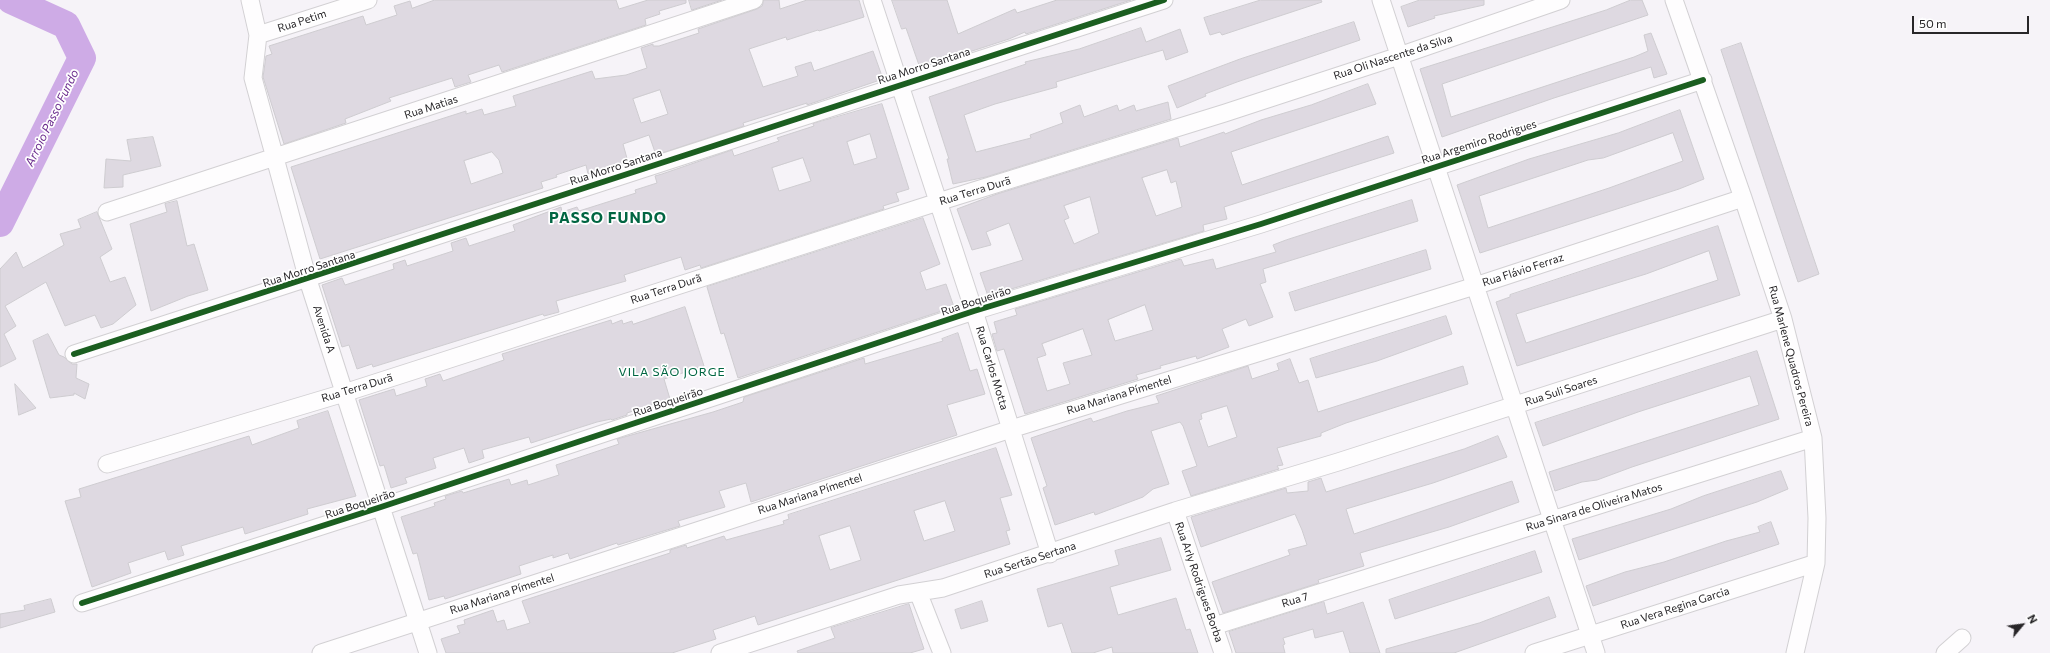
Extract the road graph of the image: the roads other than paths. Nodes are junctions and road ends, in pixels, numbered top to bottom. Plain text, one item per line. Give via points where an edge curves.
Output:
1 (250, 0) edge
2 (368, 0) edge
3 (754, 0) edge
4 (872, 0) edge
5 (1164, 0) edge
6 (1381, 0) edge
7 (1561, 0) edge
8 (1674, 0) edge
9 (258, 35) junction
10 (1399, 56) junction
11 (1703, 80) junction
12 (900, 84) junction
13 (1225, 113) joint
14 (274, 158) junction
15 (1436, 166) junction
16 (1743, 198) junction
17 (938, 202) junction
18 (107, 212) dead end
19 (1261, 224) joint
20 (308, 280) junction
21 (1475, 286) junction
22 (974, 311) junction
23 (1783, 320) junction
24 (1301, 339) joint
25 (74, 354) dead end
26 (344, 393) junction
27 (1514, 405) junction
28 (1011, 428) junction
29 (1813, 438) junction
30 (1338, 462) joint
31 (107, 464) dead end
32 (381, 508) junction
33 (1175, 511) junction
34 (1552, 520) junction
35 (1050, 554) junction
36 (1816, 563) junction
37 (1375, 575) joint
38 (918, 592) junction
39 (82, 603) dead end
40 (418, 622) junction
41 (1214, 626) junction
42 (1590, 635) junction
43 (1962, 638) dead end
44 (321, 653) edge
45 (428, 653) edge
46 (720, 653) edge
47 (942, 653) edge
48 (1223, 653) edge
49 (1534, 653) edge
50 (1596, 653) edge
51 (1795, 653) edge
52 (1945, 653) edge

1 - 9 street, Avenida A
2 - 9 street, Rua Petim
3 - 14 street, Rua Matias
4 - 12 street, Rua Carlos Motta
5 - 12 street, Rua Morro Santana
6 - 10 street
7 - 10 street, Rua Oli Nascente da Silva
8 - 11 street, Rua Marlene Quadros Pereira
9 - 14 street, Avenida A via 253,78
10 - 13 street, Rua Oli Nascente da Silva
10 - 15 street
11 - 15 street, Rua Argemiro Rodrigues
11 - 16 street, Rua Marlene Quadros Pereira
12 - 17 street, Rua Carlos Motta
12 - 20 street, Rua Morro Santana
13 - 17 street, Rua Terra Durã
14 - 18 street, Rua Matias
14 - 20 street, Avenida A
15 - 19 street, Rua Argemiro Rodrigues
15 - 21 street
16 - 21 street, Rua Flávio Ferraz
16 - 23 street, Rua Marlene Quadros Pereira
17 - 22 street, Rua Carlos Motta
17 - 26 street, Rua Terra Durã
19 - 22 street, Rua Boqueirão
20 - 25 street, Rua Morro Santana
20 - 26 street, Avenida A
21 - 24 street, Rua Flávio Ferraz
21 - 27 street
22 - 28 street, Rua Carlos Motta
22 - 32 street, Rua Boqueirão
23 - 27 street, Rua Suli Soares
23 - 29 street, Rua Marlene Quadros Pereira
24 - 28 street, Rua Mariana Pímentel
26 - 31 street, Rua Terra Durã
26 - 32 street, Avenida A
27 - 30 street, Rua Suli Soares
27 - 34 street
28 - 35 street, Rua Carlos Motta
28 - 40 street, Rua Mariana Pímentel
29 - 34 street, Rua Sinara de Oliveira Matos
29 - 36 street, Rua Marlene Quadros Pereira via 1817,518
30 - 33 street, Rua Sertão Sertana
32 - 39 street, Rua Boqueirão
32 - 40 street, Avenida A
33 - 35 street, Rua Sertão Sertana
33 - 41 street, Rua Arly Rodrigues Borba
34 - 37 street, Rua Sinara de Oliveira Matos
34 - 42 street
35 - 38 street, Rua Sertão Sertana via 943,588
36 - 42 street, Rua Vera Regina Garcia
36 - 51 street, Rua Marlene Quadros Pereira
37 - 41 street, Rua 7
38 - 46 street, Rua Sertão Sertana via 900,595
38 - 47 street
40 - 44 street, Rua Mariana Pímentel
40 - 45 street, Avenida A
41 - 48 street, Rua Arly Rodrigues Borba
42 - 49 street, Rua Vera Regina Garcia
42 - 50 street
43 - 52 street

